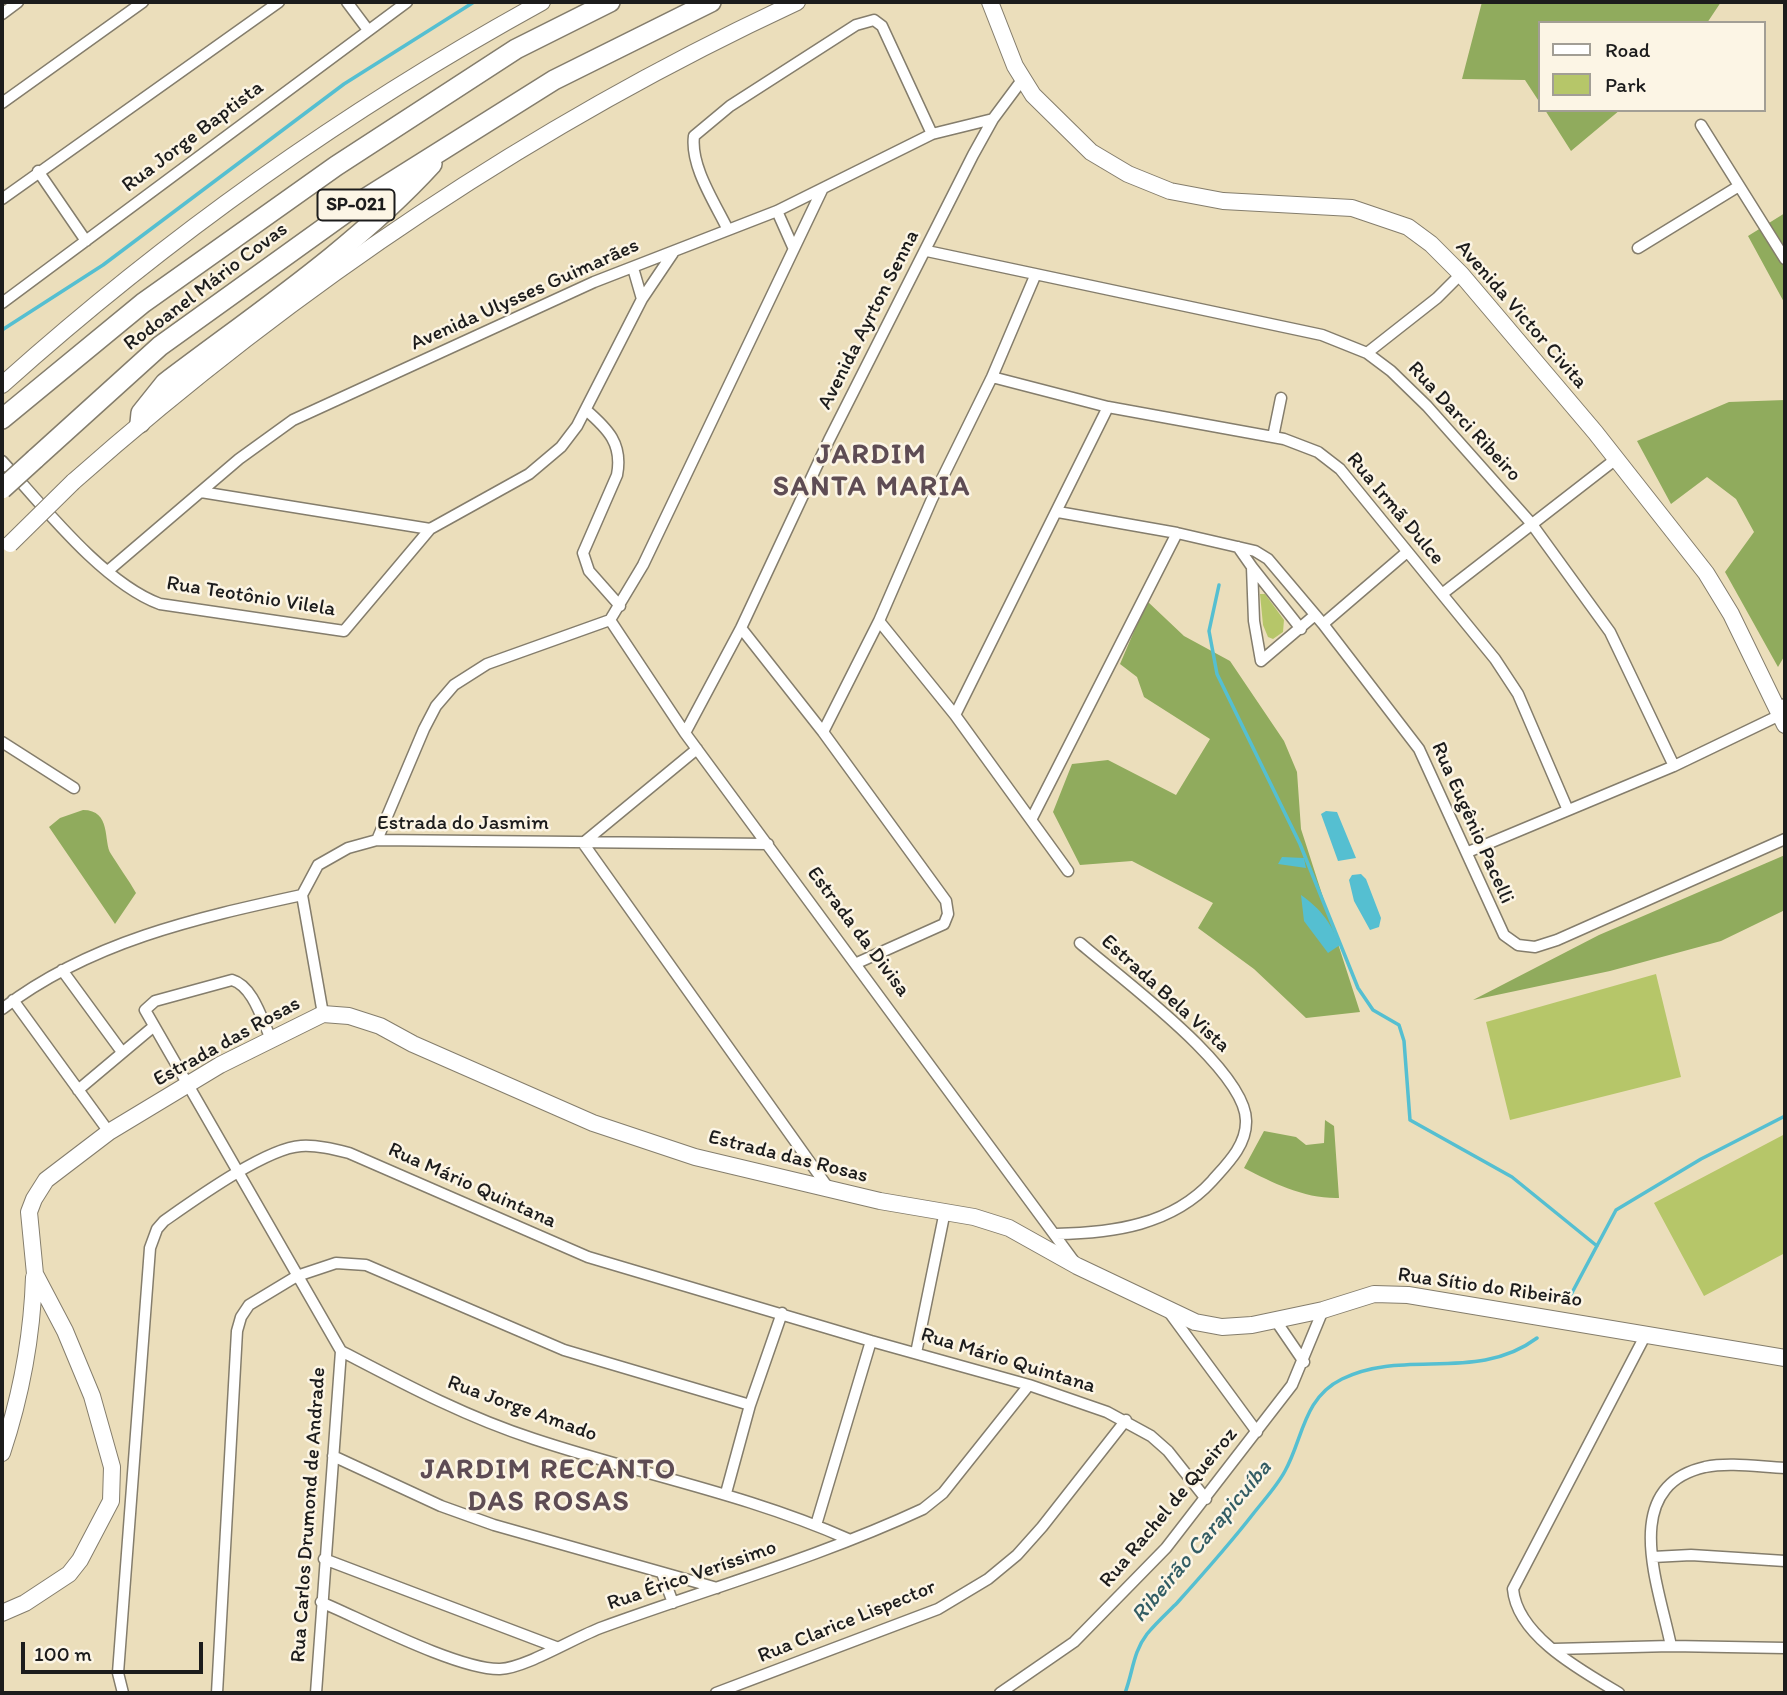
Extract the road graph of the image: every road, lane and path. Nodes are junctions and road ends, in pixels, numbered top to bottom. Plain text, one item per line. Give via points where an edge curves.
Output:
1 (18, 2) edge
2 (143, 2) edge
3 (279, 2) edge
4 (347, 2) edge
5 (407, 2) edge
6 (542, 2) edge
7 (610, 2) edge
8 (711, 2) edge
9 (797, 2) edge
10 (990, 2) edge
11 (2, 14) edge
12 (368, 30) junction
13 (1022, 79) junction
14 (2, 103) edge
15 (993, 119) junction
16 (1701, 125) dead end
17 (932, 134) junction
18 (449, 145) junction
19 (38, 171) junction
20 (1739, 186) junction
21 (822, 190) junction
22 (2, 199) edge
23 (777, 211) junction
24 (728, 230) junction
25 (86, 240) junction
26 (793, 247) junction
27 (1638, 248) dead end
28 (674, 251) junction
29 (927, 251) junction
30 (1785, 259) edge
31 (633, 268) junction
32 (1461, 274) junction
33 (1035, 276) junction
34 (642, 299) junction
35 (2, 303) edge
36 (1367, 353) junction
37 (992, 377) junction
38 (8, 380) edge
39 (1281, 398) dead end
40 (1108, 407) junction
41 (586, 410) junction
42 (2, 419) edge
43 (140, 423) junction
44 (1273, 437) junction
45 (1616, 459) junction
46 (2, 461) edge
47 (2, 489) edge
48 (201, 492) junction
49 (1058, 512) junction
50 (1531, 523) junction
51 (429, 529) junction
52 (1177, 533) junction
53 (1238, 547) junction
54 (6, 548) edge
55 (1408, 552) junction
56 (1252, 567) junction
57 (109, 570) junction
58 (1442, 594) junction
59 (620, 606) junction
60 (1319, 619) junction
61 (610, 620) junction
62 (879, 621) junction
63 (741, 628) junction
64 (1301, 629) junction
65 (955, 715) junction
66 (1783, 715) edge
67 (823, 732) junction
68 (685, 733) junction
69 (2, 742) edge
70 (697, 749) junction
71 (1674, 766) junction
72 (74, 788) dead end
73 (1567, 808) junction
74 (1032, 818) junction
75 (1785, 839) edge
76 (377, 840) junction
77 (583, 843) junction
78 (768, 844) junction
79 (1468, 852) junction
80 (1068, 871) dead end
81 (302, 895) junction
82 (1080, 943) dead end
83 (857, 962) junction
84 (62, 970) junction
85 (13, 1000) junction
86 (2, 1009) edge
87 (323, 1014) junction
88 (153, 1027) junction
89 (271, 1038) junction
90 (122, 1052) junction
91 (188, 1086) junction
92 (78, 1090) junction
93 (109, 1132) junction
94 (237, 1174) junction
95 (829, 1189) junction
96 (945, 1211) junction
97 (1056, 1234) junction
98 (1077, 1266) junction
99 (35, 1275) junction
100 (297, 1276) junction
101 (1323, 1310) junction
102 (1169, 1312) junction
103 (782, 1314) junction
104 (1276, 1321) junction
105 (1644, 1336) junction
106 (871, 1341) junction
107 (341, 1351) junction
108 (916, 1353) junction
109 (1785, 1358) edge
110 (1304, 1362) junction
111 (1029, 1385) junction
112 (750, 1405) junction
113 (1126, 1420) junction
114 (1257, 1432) junction
115 (2, 1453) edge
116 (333, 1456) junction
117 (1785, 1468) edge
118 (726, 1493) junction
119 (1206, 1499) junction
120 (816, 1525) junction
121 (848, 1539) junction
122 (1653, 1557) junction
123 (324, 1559) junction
124 (1785, 1561) edge
125 (662, 1573) junction
126 (719, 1588) junction
127 (321, 1602) junction
128 (673, 1604) junction
129 (2, 1613) edge
130 (1671, 1646) junction
131 (556, 1647) junction
132 (1785, 1648) edge
133 (1554, 1649) junction
134 (123, 1693) edge
135 (217, 1693) edge
136 (316, 1693) edge
137 (716, 1693) edge
138 (1000, 1693) edge
139 (1619, 1693) edge

1 - 11 street
2 - 14 street
3 - 19 street
4 - 12 street
5 - 12 street, Rua Jorge Baptista
6 - 38 main road via 394,88 242,190 91,306
7 - 42 highway, Rodoanel Mário Covas / SP-021 via 516,49 336,166 143,303
8 - 18 highway, Rodoanel Mário Covas / SP-021 via 554,80
9 - 43 main road via 640,80 463,186 285,307
10 - 13 main road, Avenida Victor Civita
12 - 25 street, Rua Jorge Baptista
13 - 15 street, Avenida Ayrton Senna
13 - 32 main road, Avenida Victor Civita via 1091,152 1128,174 1170,191 1223,201 1352,208 1381,216 1408,227
15 - 17 street, Avenida Ulysses Guimarães
15 - 29 street, Avenida Ayrton Senna
16 - 20 street
17 - 21 street, Avenida Ulysses Guimarães
17 - 24 street via 882,26 874,20 856,25 694,136 692,146
18 - 43 highway via 404,195 354,237 165,383 141,413
18 - 47 highway, Rodoanel Mário Covas / SP-021, bridge via 366,198 159,346
19 - 22 street
19 - 25 street
20 - 27 street
20 - 30 street
21 - 23 street, Avenida Ulysses Guimarães
21 - 26 street
23 - 24 street, Avenida Ulysses Guimarães
23 - 26 street
24 - 28 street, Avenida Ulysses Guimarães
25 - 35 street, Rua Jorge Baptista
26 - 59 street
28 - 31 street, Avenida Ulysses Guimarães
28 - 34 street, Rua Teotônio Vilela
29 - 33 street, Rua Darci Ribeiro
29 - 63 street, Avenida Ayrton Senna via 829,440
31 - 34 street
31 - 48 street, Avenida Ulysses Guimarães via 293,420
32 - 36 street
32 - 45 main road, Avenida Victor Civita
33 - 36 street, Rua Darci Ribeiro via 1322,334
33 - 37 street
34 - 41 street, Rua Teotônio Vilela
36 - 50 street, Rua Darci Ribeiro via 1427,405
37 - 40 street, Rua Irmã Dulce
37 - 62 street
39 - 44 street
40 - 44 street, Rua Irmã Dulce
40 - 49 street
41 - 51 street, Rua Teotônio Vilela via 549,460
41 - 59 street via 609,432 620,461 583,553 584,563
43 - 54 main road, bridge
44 - 55 street, Rua Irmã Dulce via 1318,452 1340,469
45 - 50 street
45 - 66 main road, Avenida Victor Civita via 1706,573
46 - 57 street, Rua Teotônio Vilela via 74,541
48 - 51 street
48 - 57 street, Avenida Ulysses Guimarães
49 - 52 street, Rua Eugênio Pacelli
49 - 65 street
50 - 58 street
50 - 71 street, Rua Darci Ribeiro via 1610,632
51 - 57 street, Rua Teotônio Vilela via 344,631 160,604 129,588
52 - 53 street, Rua Eugênio Pacelli
52 - 74 street
53 - 56 street
53 - 60 street, Rua Eugênio Pacelli via 1268,559
55 - 58 street, Rua Irmã Dulce
55 - 60 street
56 - 64 street
56 - 64 street via 1261,662
58 - 73 street, Rua Irmã Dulce via 1518,694
59 - 61 street
60 - 64 street
60 - 79 street, Rua Eugênio Pacelli via 1419,750
61 - 68 street, Estrada da Divisa
61 - 76 street via 487,664 454,685 424,729
62 - 65 street
62 - 67 street
63 - 67 street
63 - 68 street, Avenida Ayrton Senna
65 - 74 street
66 - 71 street
67 - 83 street via 936,884 948,914 944,924
68 - 70 street, Estrada da Divisa
69 - 72 street
70 - 77 street
70 - 78 street, Estrada da Divisa
71 - 73 street
73 - 79 street
74 - 80 street
75 - 79 street, Rua Eugênio Pacelli via 1535,947 1518,945 1504,935
76 - 77 street, Estrada do Jasmim
76 - 81 street, Estrada do Jasmim via 348,848 318,865
77 - 78 street, Estrada do Jasmim
77 - 95 street
78 - 83 street, Estrada da Divisa
81 - 84 street via 184,922 96,952
81 - 87 street
82 - 97 street, Estrada Bela Vista via 1196,1043 1237,1091 1247,1124 1236,1154 1203,1191 1169,1213 1105,1233
83 - 97 street, Estrada da Divisa
84 - 85 street
84 - 90 street
85 - 86 street
85 - 92 street
87 - 89 main road, Estrada das Rosas
87 - 95 main road, Estrada das Rosas via 380,1026 593,1123 695,1157
88 - 89 street via 145,1010 150,1003 232,980 248,990
88 - 90 street
88 - 91 street, Rua Carlos Drumond de Andrade
89 - 91 main road, Estrada das Rosas
90 - 92 street
91 - 93 main road, Estrada das Rosas
91 - 94 street, Rua Carlos Drumond de Andrade
92 - 93 street
93 - 99 main road, Estrada das Rosas via 46,1180 34,1199 29,1212
94 - 100 street, Rua Carlos Drumond de Andrade
94 - 103 street, Rua Mário Quintana via 298,1146 349,1153 588,1257
94 - 134 street, Rua Mário Quintana via 164,1221 150,1248 118,1673
95 - 96 main road, Estrada das Rosas
96 - 98 main road, Estrada das Rosas via 1009,1228
96 - 108 street
97 - 98 street, Estrada da Divisa
98 - 102 main road, Rua Sítio do Ribeirão
99 - 115 main road via 30,1340
99 - 129 main road, Estrada das Rosas via 92,1396 112,1467 111,1501 69,1574
100 - 107 street, Rua Carlos Drumond de Andrade
100 - 112 street via 336,1263 366,1265 564,1350
100 - 135 street via 249,1305 237,1331
101 - 104 main road, Rua Sítio do Ribeirão
101 - 105 main road, Rua Sítio do Ribeirão via 1374,1294 1408,1295
101 - 110 street, Rua Rachel de Queiroz
102 - 104 main road, Rua Sítio do Ribeirão via 1222,1327
102 - 114 street
103 - 106 street, Rua Mário Quintana
103 - 112 street
104 - 110 street
105 - 109 main road, Rua Sítio do Ribeirão
105 - 133 street via 1513,1588 1517,1609 1533,1632
106 - 108 street, Rua Mário Quintana
106 - 120 street
107 - 116 street, Rua Carlos Drumond de Andrade
107 - 118 street, Rua Jorge Amado via 492,1424
108 - 111 street, Rua Mário Quintana
110 - 114 street, Rua Rachel de Queiroz
111 - 113 street, Rua Mário Quintana
111 - 121 street, Rua Érico Veríssimo via 943,1493 923,1509
112 - 118 street
113 - 119 street, Rua Mário Quintana via 1168,1451
113 - 137 street, Rua Clarice Lispector via 1042,1527 988,1579 938,1609
114 - 119 street, Rua Rachel de Queiroz
116 - 123 street, Rua Carlos Drumond de Andrade
116 - 125 street via 494,1525
117 - 122 street via 1706,1467 1685,1474 1657,1500 1651,1514
118 - 120 street, Rua Jorge Amado
119 - 138 street, Rua Rachel de Queiroz via 1083,1634
120 - 121 street, Rua Jorge Amado
121 - 126 street, Rua Érico Veríssimo
122 - 124 street
122 - 130 street
123 - 127 street, Rua Carlos Drumond de Andrade
123 - 131 street
125 - 126 street
125 - 128 street
126 - 128 street, Rua Érico Veríssimo
127 - 131 street, Rua Érico Veríssimo via 483,1668 517,1665
127 - 136 street, Rua Carlos Drumond de Andrade
128 - 131 street, Rua Érico Veríssimo
130 - 132 street
130 - 133 street
133 - 139 street

